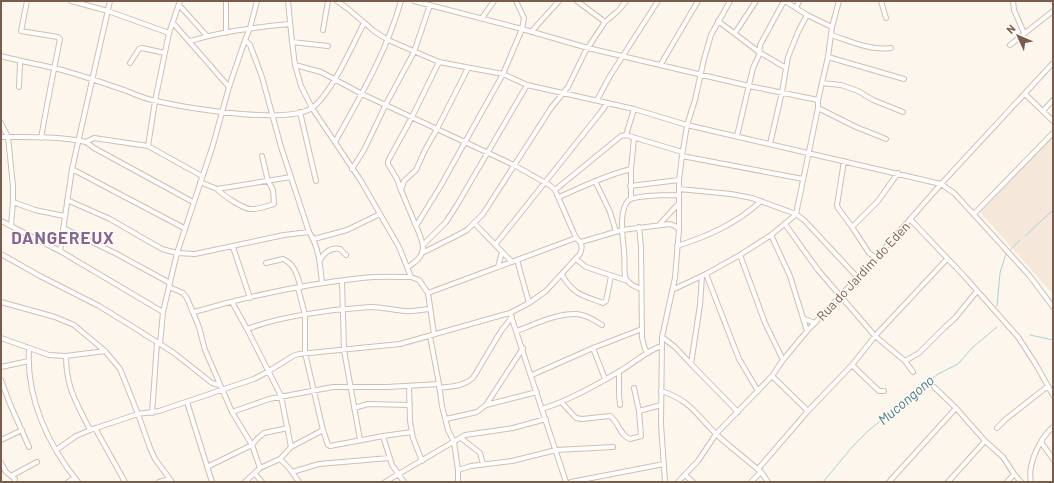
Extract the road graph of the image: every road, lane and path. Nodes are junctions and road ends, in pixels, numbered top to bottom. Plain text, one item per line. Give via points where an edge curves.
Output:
1 (28, 1) edge
2 (71, 1) edge
3 (110, 1) edge
4 (226, 1) edge
5 (257, 1) edge
6 (288, 1) edge
7 (328, 1) edge
8 (337, 1) edge
9 (401, 1) edge
10 (414, 1) edge
11 (494, 1) edge
12 (516, 1) edge
13 (559, 1) edge
14 (577, 1) edge
15 (626, 1) edge
16 (658, 1) edge
17 (698, 1) edge
18 (730, 1) edge
19 (756, 1) edge
20 (785, 1) edge
21 (799, 1) edge
22 (839, 1) edge
23 (881, 1) edge
24 (1013, 1) edge
25 (179, 3) edge
26 (430, 6) junction
27 (796, 8) junction
28 (108, 11) junction
29 (1053, 11) edge
30 (807, 15) junction
31 (482, 18) junction
32 (886, 18) dead end
33 (718, 21) junction
34 (605, 22) junction
35 (173, 23) junction
36 (364, 23) junction
37 (290, 24) junction
38 (832, 27) junction
39 (250, 28) junction
40 (522, 29) junction
41 (323, 30) dead end
42 (531, 32) junction
43 (169, 33) junction
44 (226, 33) junction
45 (735, 33) junction
46 (1024, 33) junction
47 (831, 35) junction
48 (207, 36) junction
49 (245, 40) junction
50 (388, 40) junction
51 (190, 42) junction
52 (292, 42) junction
53 (1010, 45) dead end
54 (328, 46) dead end
55 (588, 48) junction
56 (891, 48) dead end
57 (414, 52) junction
58 (759, 52) junction
59 (165, 53) junction
60 (624, 55) junction
61 (1, 56) edge
62 (828, 57) junction
63 (20, 62) junction
64 (439, 62) junction
65 (130, 63) dead end
66 (1053, 63) edge
67 (661, 64) junction
68 (296, 65) junction
69 (54, 68) junction
70 (468, 68) junction
71 (786, 68) junction
72 (503, 74) junction
73 (701, 75) junction
74 (92, 79) junction
75 (334, 79) junction
76 (904, 79) dead end
77 (822, 83) junction
78 (527, 85) junction
79 (749, 86) junction
80 (19, 88) dead end
81 (229, 88) junction
82 (782, 92) junction
83 (564, 93) junction
84 (362, 94) junction
85 (1025, 94) junction
86 (597, 100) junction
87 (818, 100) junction
88 (1053, 100) edge
89 (155, 101) junction
90 (607, 103) junction
91 (386, 104) junction
92 (312, 108) junction
93 (818, 108) junction
94 (634, 109) junction
95 (1042, 111) junction
96 (300, 112) junction
97 (903, 112) dead end
98 (221, 113) junction
99 (272, 116) junction
100 (412, 116) junction
101 (1053, 121) edge
102 (1, 123) edge
103 (687, 125) junction
104 (437, 129) junction
105 (1053, 133) edge
106 (626, 135) junction
107 (737, 136) junction
108 (1, 137) edge
109 (8, 137) junction
110 (41, 138) junction
111 (634, 138) junction
112 (886, 139) dead end
113 (79, 140) junction
114 (86, 142) junction
115 (335, 142) junction
116 (464, 143) junction
117 (770, 144) junction
118 (148, 146) junction
119 (488, 153) junction
120 (682, 154) junction
121 (808, 154) junction
122 (262, 156) dead end
123 (844, 161) junction
124 (514, 165) junction
125 (352, 168) junction
126 (72, 169) junction
127 (631, 169) junction
128 (898, 173) junction
129 (202, 176) junction
130 (291, 177) junction
131 (803, 179) junction
132 (679, 180) junction
133 (268, 181) junction
134 (316, 181) dead end
135 (595, 181) junction
136 (200, 182) junction
137 (545, 183) junction
138 (941, 184) junction
139 (630, 186) junction
140 (679, 189) junction
141 (217, 190) junction
142 (401, 190) junction
143 (555, 190) junction
144 (679, 195) junction
145 (559, 197) junction
146 (631, 199) junction
147 (67, 200) junction
148 (13, 202) junction
149 (193, 202) junction
150 (761, 202) junction
151 (679, 203) junction
152 (380, 214) junction
153 (796, 214) junction
154 (974, 214) junction
155 (64, 216) junction
156 (910, 219) junction
157 (1, 221) edge
158 (474, 223) junction
159 (785, 224) junction
160 (658, 225) junction
161 (11, 226) junction
162 (416, 226) junction
163 (639, 227) junction
164 (852, 227) junction
165 (63, 228) junction
166 (184, 228) junction
167 (679, 229) junction
168 (622, 230) junction
169 (308, 232) junction
170 (616, 232) junction
171 (771, 235) junction
172 (576, 238) junction
173 (314, 239) junction
174 (581, 242) junction
175 (423, 245) junction
176 (495, 245) junction
177 (677, 246) junction
178 (233, 247) junction
179 (60, 251) junction
180 (317, 251) junction
181 (326, 252) junction
182 (502, 252) junction
183 (177, 253) junction
184 (422, 253) junction
185 (1, 254) edge
186 (346, 255) dead end
187 (740, 255) junction
188 (876, 258) junction
189 (576, 259) junction
190 (947, 259) junction
191 (320, 260) junction
192 (517, 260) junction
193 (512, 262) junction
194 (266, 263) dead end
195 (408, 267) junction
196 (498, 267) junction
197 (706, 274) junction
198 (562, 275) junction
199 (611, 276) junction
200 (702, 276) junction
201 (411, 277) junction
202 (858, 278) junction
203 (342, 281) junction
204 (628, 281) junction
205 (322, 283) junction
206 (170, 285) junction
207 (300, 288) junction
208 (641, 289) junction
209 (672, 290) junction
210 (977, 291) junction
211 (428, 293) junction
212 (841, 295) junction
213 (250, 298) junction
214 (1, 302) edge
215 (232, 302) junction
216 (529, 303) junction
217 (1053, 307) edge
218 (429, 309) junction
219 (343, 310) junction
220 (163, 312) junction
221 (194, 312) junction
222 (305, 315) junction
223 (511, 315) junction
224 (804, 319) junction
225 (815, 323) junction
226 (602, 325) dead end
227 (642, 329) junction
228 (247, 330) junction
229 (517, 331) junction
230 (808, 331) junction
231 (432, 335) junction
232 (875, 336) junction
233 (1, 338) edge
234 (662, 338) junction
235 (158, 343) junction
236 (662, 346) junction
237 (523, 348) junction
238 (593, 348) junction
239 (29, 349) junction
240 (344, 350) junction
241 (105, 351) junction
242 (305, 353) junction
243 (648, 353) junction
244 (66, 356) junction
245 (783, 360) junction
246 (28, 361) junction
247 (905, 361) junction
248 (691, 364) junction
249 (852, 365) junction
250 (1, 367) edge
251 (269, 371) junction
252 (619, 372) junction
253 (913, 372) dead end
254 (532, 375) junction
255 (772, 376) junction
256 (606, 379) junction
257 (1, 380) edge
258 (350, 386) junction
259 (409, 386) junction
260 (439, 386) junction
261 (1048, 386) junction
262 (221, 387) junction
263 (934, 387) dead end
264 (634, 388) dead end
265 (314, 390) junction
266 (661, 391) junction
267 (758, 391) junction
268 (884, 391) dead end
269 (537, 392) junction
270 (1053, 395) edge
271 (281, 396) junction
272 (187, 402) junction
273 (562, 403) junction
274 (410, 404) junction
275 (486, 405) junction
276 (620, 405) dead end
277 (661, 405) junction
278 (354, 408) junction
279 (956, 408) junction
280 (542, 409) junction
281 (639, 411) junction
282 (808, 411) junction
283 (232, 412) junction
284 (738, 412) junction
285 (152, 413) junction
286 (138, 414) junction
287 (446, 419) junction
288 (546, 419) junction
289 (1053, 427) edge
290 (95, 428) junction
291 (288, 428) junction
292 (997, 428) dead end
293 (22, 430) junction
294 (90, 430) junction
295 (323, 430) junction
296 (412, 432) junction
297 (716, 434) junction
298 (383, 436) junction
299 (461, 438) junction
300 (1, 440) edge
301 (360, 440) junction
302 (985, 441) junction
303 (454, 442) junction
304 (1041, 442) junction
305 (252, 445) junction
306 (29, 446) dead end
307 (291, 447) junction
308 (613, 447) dead end
309 (56, 450) junction
310 (556, 450) junction
311 (389, 458) junction
312 (280, 459) junction
313 (1053, 459) edge
314 (422, 461) junction
315 (37, 462) dead end
316 (1, 463) edge
317 (483, 464) junction
318 (664, 464) junction
319 (207, 466) junction
320 (260, 468) junction
321 (458, 470) junction
322 (759, 470) junction
323 (292, 472) junction
324 (255, 474) junction
325 (399, 474) junction
326 (1014, 474) junction
327 (685, 475) junction
328 (11, 476) junction
329 (77, 480) edge
330 (171, 481) edge
331 (14, 482) edge
332 (68, 482) edge
333 (125, 482) edge
334 (159, 482) edge
335 (212, 482) edge
336 (245, 482) edge
337 (262, 482) edge
338 (299, 482) edge
339 (385, 482) edge
340 (404, 482) edge
341 (458, 482) edge
342 (566, 482) edge
343 (572, 482) edge
344 (665, 482) edge
345 (678, 482) edge
346 (693, 482) edge
347 (751, 482) edge
348 (768, 482) edge
349 (889, 482) edge
350 (948, 482) edge
351 (1008, 482) edge
352 (1021, 482) edge
353 (1031, 482) edge

1 - 69 street via 21,31 60,38
2 - 28 street
3 - 28 street
4 - 44 street
5 - 39 street
6 - 37 street
7 - 41 street
8 - 36 street
9 - 50 street
10 - 26 street
11 - 31 street
12 - 40 street via 524,18
13 - 42 street
14 - 34 street
15 - 34 street
16 - 60 street
17 - 67 street
18 - 33 street
19 - 45 street
20 - 27 street
20 - 58 street via 760,45
21 - 27 street
22 - 38 street
23 - 32 street
24 - 46 street
25 - 35 street
25 - 48 street
26 - 31 street
26 - 57 street
27 - 30 street
28 - 43 street
28 - 74 street
29 - 46 street
30 - 38 street
30 - 71 street via 788,57
31 - 40 street
33 - 45 street
33 - 73 street via 711,36
34 - 55 street
35 - 43 street
35 - 51 street
36 - 50 street
36 - 75 street
37 - 39 street
37 - 52 street
38 - 47 street
39 - 44 street
39 - 49 street
40 - 42 street
40 - 72 street
42 - 55 street
43 - 59 street
44 - 48 street
45 - 58 street
46 - 53 street
47 - 56 street via 875,49
47 - 62 street
48 - 51 street
49 - 81 street
49 - 99 street via 250,45 262,77
50 - 57 street
50 - 84 street
51 - 81 street
52 - 54 street
52 - 68 street
55 - 60 street
55 - 83 street
57 - 64 street
57 - 91 street
58 - 71 street
58 - 79 street
59 - 65 street via 138,49
59 - 89 street
60 - 67 street
60 - 86 street
61 - 63 street
62 - 76 street
62 - 77 street
63 - 69 street
63 - 80 street
64 - 70 street
64 - 100 street
66 - 85 street, Rua do Jardim do Eden
67 - 73 street
68 - 75 street via 322,72
68 - 92 street via 301,86
69 - 74 street
69 - 110 street
70 - 72 street
70 - 104 street
71 - 82 street
72 - 78 street
72 - 116 street
73 - 79 street
73 - 103 street
74 - 89 street
74 - 113 street
75 - 84 street
75 - 92 street
77 - 87 street
77 - 97 street via 858,91
78 - 83 street
78 - 119 street
79 - 82 street
79 - 107 street
81 - 98 street
82 - 87 street
82 - 117 street
83 - 86 street
83 - 124 street via 557,99
84 - 91 street
84 - 115 street
85 - 95 street
85 - 138 street, Rua do Jardim do Eden
86 - 90 street
87 - 93 street
88 - 95 street
89 - 98 street
89 - 118 street
90 - 94 street
90 - 137 street
91 - 100 street
91 - 125 street via 362,155
92 - 96 street
92 - 115 street
93 - 112 street
93 - 121 street
94 - 103 street
94 - 106 street
95 - 101 street
96 - 99 street
96 - 134 street
98 - 99 street
98 - 129 street
99 - 130 street
100 - 104 street
100 - 142 street via 388,162
102 - 109 street
103 - 107 street
103 - 120 street
104 - 116 street
104 - 142 street via 416,170 404,181
105 - 154 street
106 - 111 street
106 - 143 street via 621,136
107 - 117 street
108 - 109 street
109 - 110 street
109 - 148 street
110 - 113 street
111 - 120 street
111 - 127 street
113 - 114 street
113 - 126 street
114 - 118 street via 94,138
114 - 149 street
115 - 125 street
116 - 119 street
116 - 162 street
117 - 121 street
118 - 129 street
119 - 124 street
119 - 175 street via 446,222
120 - 131 street
120 - 132 street
121 - 123 street
121 - 131 street
122 - 133 street
123 - 128 street
123 - 164 street via 837,204
124 - 137 street
124 - 158 street via 483,214
125 - 152 street
126 - 147 street
126 - 166 street
127 - 135 street
127 - 139 street
128 - 138 street
128 - 164 street via 878,201
129 - 136 street
130 - 133 street
130 - 169 street
131 - 153 street
132 - 139 street
132 - 140 street
133 - 141 street
133 - 141 street via 273,190 274,204 255,209 248,209
135 - 145 street
135 - 170 street via 610,212
136 - 141 street
136 - 149 street
137 - 143 street
137 - 176 street
138 - 154 street via 954,193
138 - 156 street, Rua do Jardim do Eden
139 - 146 street
140 - 144 street
140 - 150 street via 731,194
142 - 162 street
143 - 145 street
144 - 146 street
144 - 151 street
145 - 172 street
146 - 168 street via 624,208
147 - 155 street
147 - 183 street via 110,219 162,249
148 - 155 street
148 - 161 street
149 - 166 street
150 - 153 street
150 - 177 street via 728,226
151 - 160 street
151 - 167 street
152 - 173 street via 347,230
152 - 195 street
153 - 159 street
153 - 202 street
154 - 217 street via 1029,275
155 - 165 street
156 - 188 street, Rua do Jardim do Eden
156 - 190 street
157 - 161 street
158 - 176 street
158 - 184 street via 454,237
159 - 171 street
159 - 212 street via 818,270
160 - 163 street
160 - 167 street via 670,224
161 - 179 street
162 - 175 street
163 - 168 street
163 - 208 street
164 - 188 street via 866,250
165 - 179 street
165 - 206 street via 115,253
166 - 183 street
167 - 177 street
168 - 170 street
168 - 204 street via 625,277
169 - 173 street
169 - 178 street
170 - 174 street
171 - 187 street
171 - 224 street via 790,276
172 - 174 street
172 - 192 street
173 - 180 street
174 - 189 street via 581,251
175 - 184 street
176 - 182 street
177 - 209 street
178 - 183 street via 195,254
178 - 213 street
179 - 220 street
180 - 181 street
180 - 191 street
181 - 186 street via 337,248
181 - 191 street
182 - 193 street
182 - 196 street
183 - 206 street
184 - 195 street via 420,258
185 - 235 street via 99,306
187 - 197 street
187 - 245 street via 765,324
188 - 202 street, Rua do Jardim do Eden
189 - 198 street
189 - 199 street via 586,267
190 - 210 street
190 - 232 street
191 - 205 street
192 - 193 street
192 - 216 street
193 - 196 street
194 - 207 street via 282,259 288,262 294,268
195 - 201 street
196 - 211 street
197 - 200 street
197 - 267 street via 740,359
198 - 199 street via 575,292 603,303 606,301
198 - 216 street
199 - 204 street
200 - 209 street
200 - 248 street
201 - 203 street
201 - 211 street via 419,280
202 - 212 street, Rua do Jardim do Eden
203 - 205 street
203 - 219 street
204 - 208 street
205 - 207 street
206 - 220 street
206 - 221 street via 186,295
207 - 213 street
207 - 222 street
208 - 227 street
209 - 234 street
210 - 247 street via 955,318 919,353
210 - 261 street via 1018,337
211 - 218 street
212 - 225 street, Rua do Jardim do Eden
212 - 232 street
213 - 215 street
214 - 241 street via 74,325
215 - 221 street
215 - 228 street
216 - 223 street
218 - 219 street via 406,311 372,307
218 - 231 street
219 - 222 street
219 - 240 street
220 - 235 street
221 - 262 street via 205,350
222 - 228 street via 267,322
222 - 242 street
223 - 229 street
223 - 231 street
223 - 260 street via 473,378 461,385
224 - 225 street
224 - 230 street
225 - 230 street, Rua do Jardim do Eden
226 - 229 street via 576,314 553,318
227 - 238 street
227 - 243 street via 643,345
228 - 251 street
229 - 237 street
230 - 245 street, Rua do Jardim do Eden
231 - 240 street via 400,344
231 - 260 street
232 - 247 street
232 - 249 street
233 - 239 street
234 - 236 street
234 - 248 street
235 - 262 street
235 - 285 street
236 - 243 street
236 - 266 street
237 - 254 street
237 - 275 street
238 - 254 street
238 - 256 street
239 - 244 street via 49,355
239 - 246 street
240 - 242 street
240 - 258 street
241 - 244 street
241 - 286 street via 120,369
242 - 251 street via 292,356
242 - 265 street
243 - 252 street
244 - 294 street via 69,386
245 - 255 street, Rua do Jardim do Eden
246 - 250 street
246 - 309 street via 37,410
247 - 253 street
248 - 284 street
249 - 268 street via 879,391
249 - 282 street
251 - 262 street via 254,379
251 - 271 street
252 - 256 street
252 - 276 street
254 - 269 street
255 - 267 street, Rua do Jardim do Eden
255 - 282 street
256 - 273 street
257 - 293 street
258 - 259 street
258 - 265 street
258 - 278 street
259 - 260 street
259 - 274 street
260 - 287 street
261 - 270 street
261 - 292 street
262 - 272 street
262 - 283 street
263 - 279 street
264 - 281 street
265 - 271 street
265 - 295 street
266 - 277 street
266 - 297 street via 690,406
267 - 284 street, Rua do Jardim do Eden
269 - 275 street
269 - 280 street
271 - 283 street
271 - 291 street
272 - 285 street
272 - 319 street
273 - 280 street
273 - 281 street via 576,418 610,416 623,435 630,439 641,436
274 - 278 street via 368,404
274 - 296 street
275 - 287 street via 477,412
277 - 281 street
277 - 318 street
278 - 301 street
279 - 302 street
279 - 349 street
280 - 288 street
282 - 322 street
283 - 305 street
284 - 297 street, Rua do Jardim do Eden
285 - 286 street
286 - 290 street
286 - 330 street via 150,448
287 - 303 street
288 - 299 street
288 - 310 street
289 - 304 street
290 - 294 street
290 - 333 street
291 - 305 street via 264,434
291 - 307 street
293 - 300 street
293 - 306 street
294 - 309 street
295 - 301 street via 329,446
295 - 307 street
296 - 298 street
296 - 314 street
297 - 322 street
297 - 327 street, Rua do Jardim do Eden
298 - 301 street
298 - 311 street
299 - 303 street
299 - 317 street via 480,453
302 - 326 street via 1003,457
302 - 350 street
303 - 314 street
303 - 321 street
304 - 313 street
304 - 353 street via 1032,462
305 - 319 street
305 - 320 street
307 - 312 street
308 - 310 street
309 - 329 street
310 - 317 street via 512,461
310 - 342 street
311 - 323 street via 319,464
311 - 325 street
312 - 320 street
312 - 323 street
314 - 325 street
315 - 328 street
316 - 328 street
317 - 321 street
318 - 343 street
318 - 344 street
319 - 335 street
320 - 324 street
321 - 341 street
322 - 347 street
322 - 348 street
323 - 338 street
324 - 336 street
324 - 337 street
325 - 339 street
325 - 340 street
326 - 351 street
326 - 352 street
327 - 345 street, Rua do Jardim do Eden
327 - 346 street
328 - 331 street via 15,479
329 - 332 street
330 - 334 street

